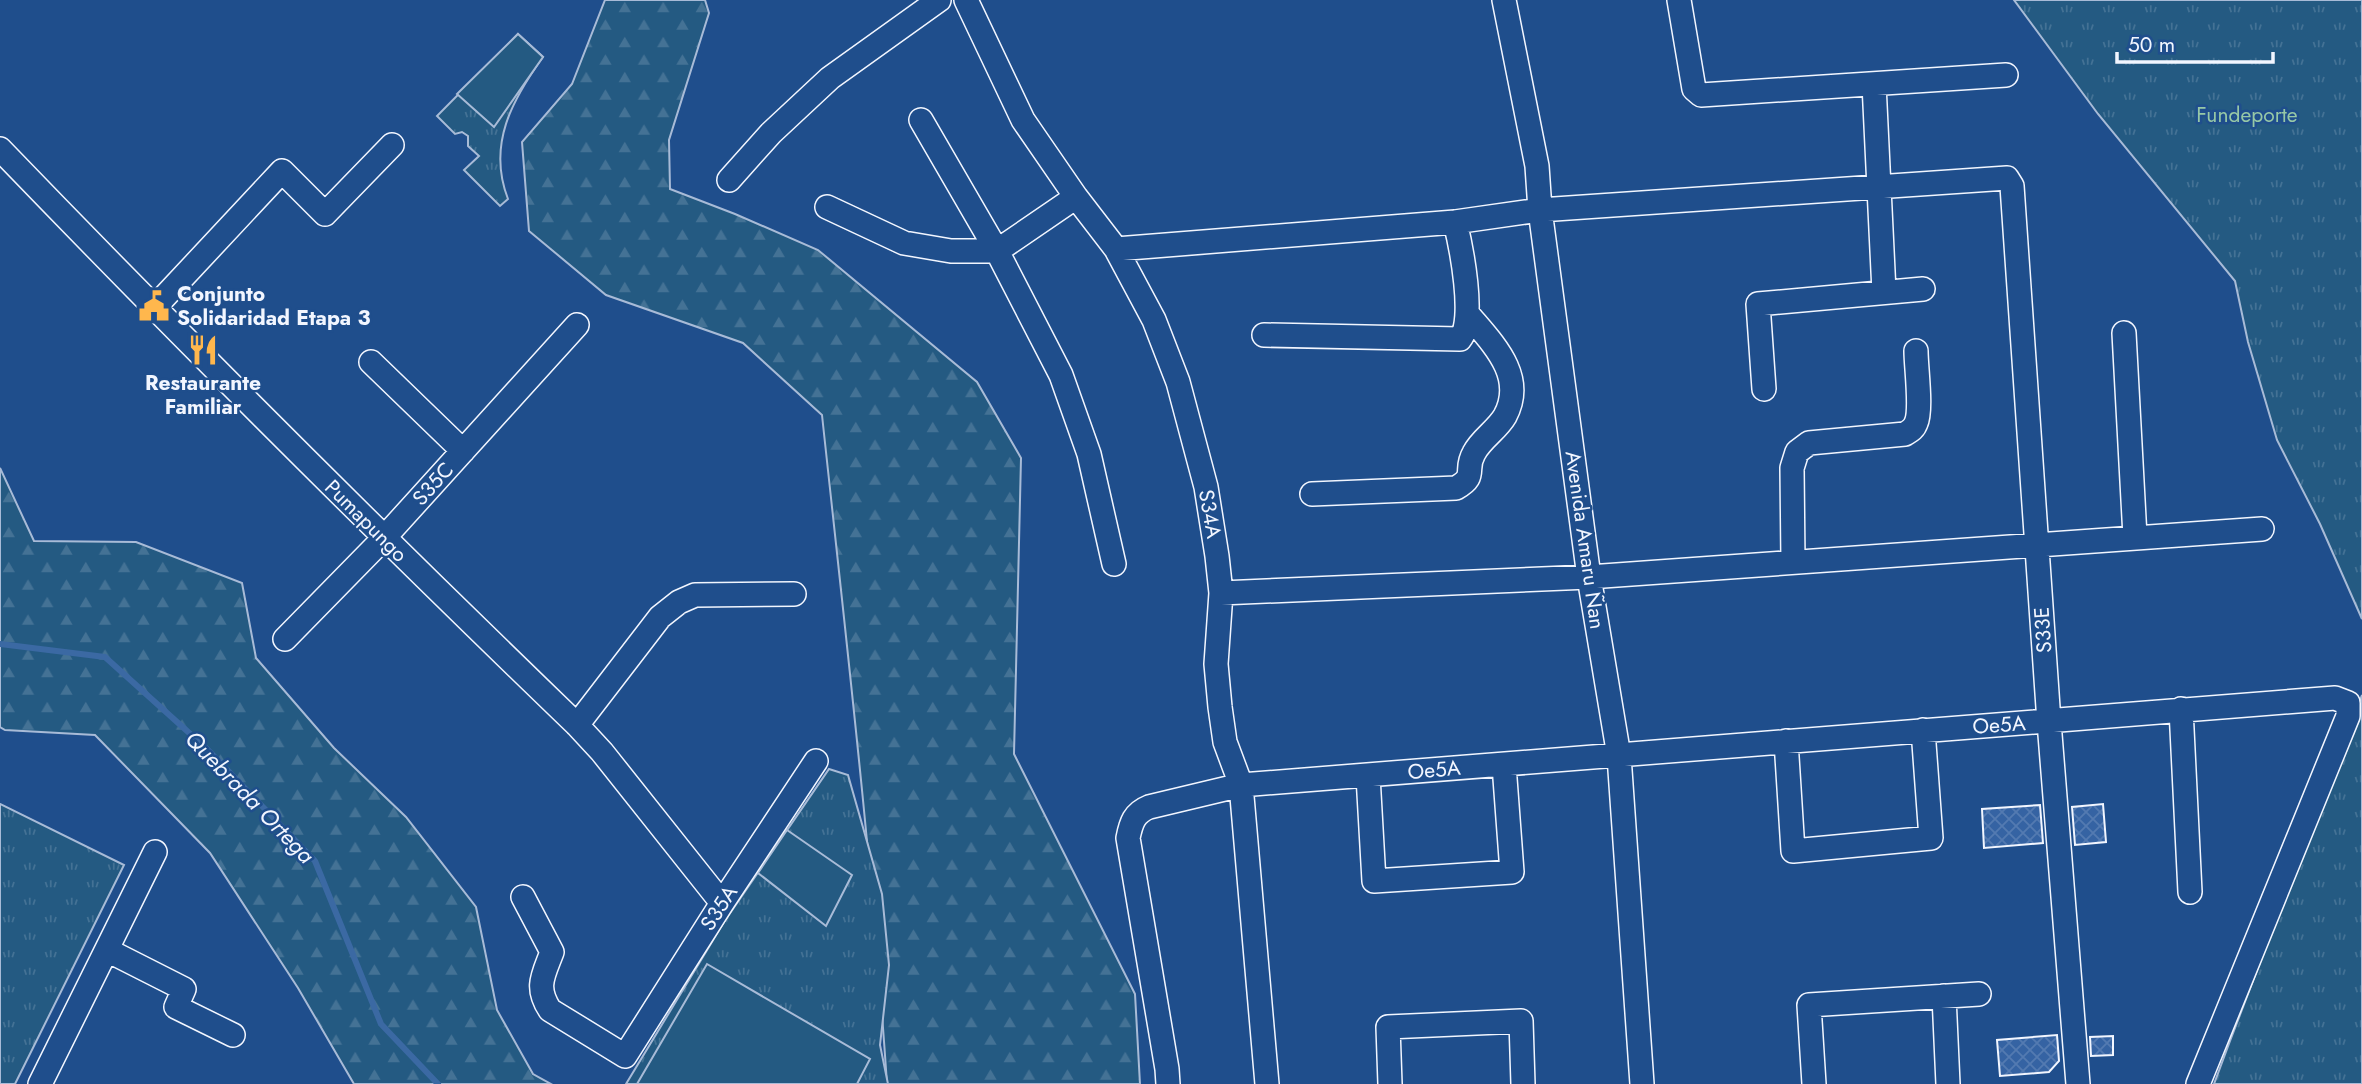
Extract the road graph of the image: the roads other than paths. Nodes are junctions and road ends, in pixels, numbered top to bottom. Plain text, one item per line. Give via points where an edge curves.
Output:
1 (939, 0) edge
2 (966, 0) edge
3 (1504, 0) edge
4 (1679, 0) edge
5 (2006, 75) dead end
6 (1874, 84) junction
7 (921, 120) dead end
8 (392, 145) dead end
9 (0, 149) edge
10 (729, 180) dead end
11 (1880, 188) junction
12 (1076, 197) junction
13 (827, 207) dead end
14 (1540, 210) junction
15 (1455, 222) junction
16 (1116, 249) junction
17 (997, 251) junction
18 (1923, 289) dead end
19 (1884, 292) junction
20 (154, 308) junction
21 (1467, 313) junction
22 (577, 325) dead end
23 (2124, 333) dead end
24 (1264, 335) dead end
25 (1916, 351) dead end
26 (371, 362) dead end
27 (1765, 389) dead end
28 (463, 451) junction
29 (1312, 494) dead end
30 (2262, 529) dead end
31 (2135, 537) junction
32 (383, 538) junction
33 (2036, 544) junction
34 (1793, 561) junction
35 (1114, 564) dead end
36 (1589, 577) junction
37 (1221, 593) junction
38 (794, 594) dead end
39 (285, 639) dead end
40 (2181, 709) junction
41 (2049, 722) junction
42 (577, 725) junction
43 (1923, 730) junction
44 (1786, 741) junction
45 (1619, 756) junction
46 (816, 761) dead end
47 (1504, 765) junction
48 (1368, 776) junction
49 (1241, 785) junction
50 (155, 852) dead end
51 (2190, 892) dead end
52 (523, 897) dead end
53 (722, 903) junction
54 (107, 950) junction
55 (1979, 994) dead end
56 (1944, 996) junction
57 (233, 1034) dead end
58 (40, 1084) edge
59 (1168, 1084) edge
60 (1268, 1084) edge
61 (1390, 1084) edge
62 (1523, 1084) edge
63 (1642, 1084) edge
64 (1814, 1084) edge
65 (1948, 1084) edge
66 (2078, 1084) edge
67 (2198, 1084) edge

1 - 10 street via 830,78
2 - 12 street, S34A via 1023,120
3 - 14 street, Avenida Amaru Ñan via 1537,166
4 - 6 street via 1694,89 1701,95
5 - 6 street
6 - 11 street
7 - 17 street
8 - 20 street via 325,214 282,170
9 - 20 street, Pumapungo
11 - 14 street
11 - 19 street
11 - 33 street, S33E via 2007,178 2012,186
12 - 16 street, S34A
12 - 17 street
13 - 17 street via 904,243 951,251
14 - 15 street
14 - 36 street, Avenida Amaru Ñan
15 - 16 street
15 - 21 street
16 - 37 street, S34A via 1154,320 1178,382 1206,487
17 - 35 street via 1061,375 1089,454
18 - 19 street
19 - 27 street via 1758,304
20 - 32 street, Pumapungo
21 - 24 street via 1460,339
21 - 29 street via 1503,358 1512,393 1506,415 1474,451 1467,482 1456,488
22 - 28 street, S35C
23 - 31 street
25 - 34 street via 1918,415 1911,431 1809,443 1797,452 1792,468
26 - 28 street
28 - 32 street, S35C
30 - 31 street
31 - 33 street
32 - 39 street, S35C
32 - 42 street, Pumapungo
33 - 34 street
33 - 41 street, S33E
34 - 36 street
36 - 37 street
36 - 45 street, Avenida Amaru Ñan
37 - 49 street, S34A via 1216,664 1220,707 1225,741
38 - 42 street via 695,595 678,602 660,617
40 - 41 street, Oe5A
40 - 51 street
40 - 67 street, Oe5A via 2335,698 2348,703 2348,716
41 - 43 street, Oe5A
41 - 66 street, S33E
42 - 53 street, Pumapungo
43 - 44 street, Oe5A
43 - 44 street via 1931,838 1793,851
44 - 45 street, Oe5A
45 - 47 street, Oe5A
45 - 63 street, Avenida Amaru Ñan
46 - 53 street, S35A
47 - 48 street, Oe5A
47 - 48 street via 1512,872 1374,881
48 - 49 street, Oe5A
49 - 59 street, Oe5A via 1140,811 1132,821 1128,838
49 - 60 street, S34A
50 - 54 street
52 - 53 street, S35A via 552,952 541,983 544,1001 550,1010 625,1056
54 - 57 street via 184,989 176,1007
54 - 58 street
55 - 56 street
56 - 64 street via 1809,1005
56 - 65 street
61 - 62 street via 1388,1027 1521,1021

